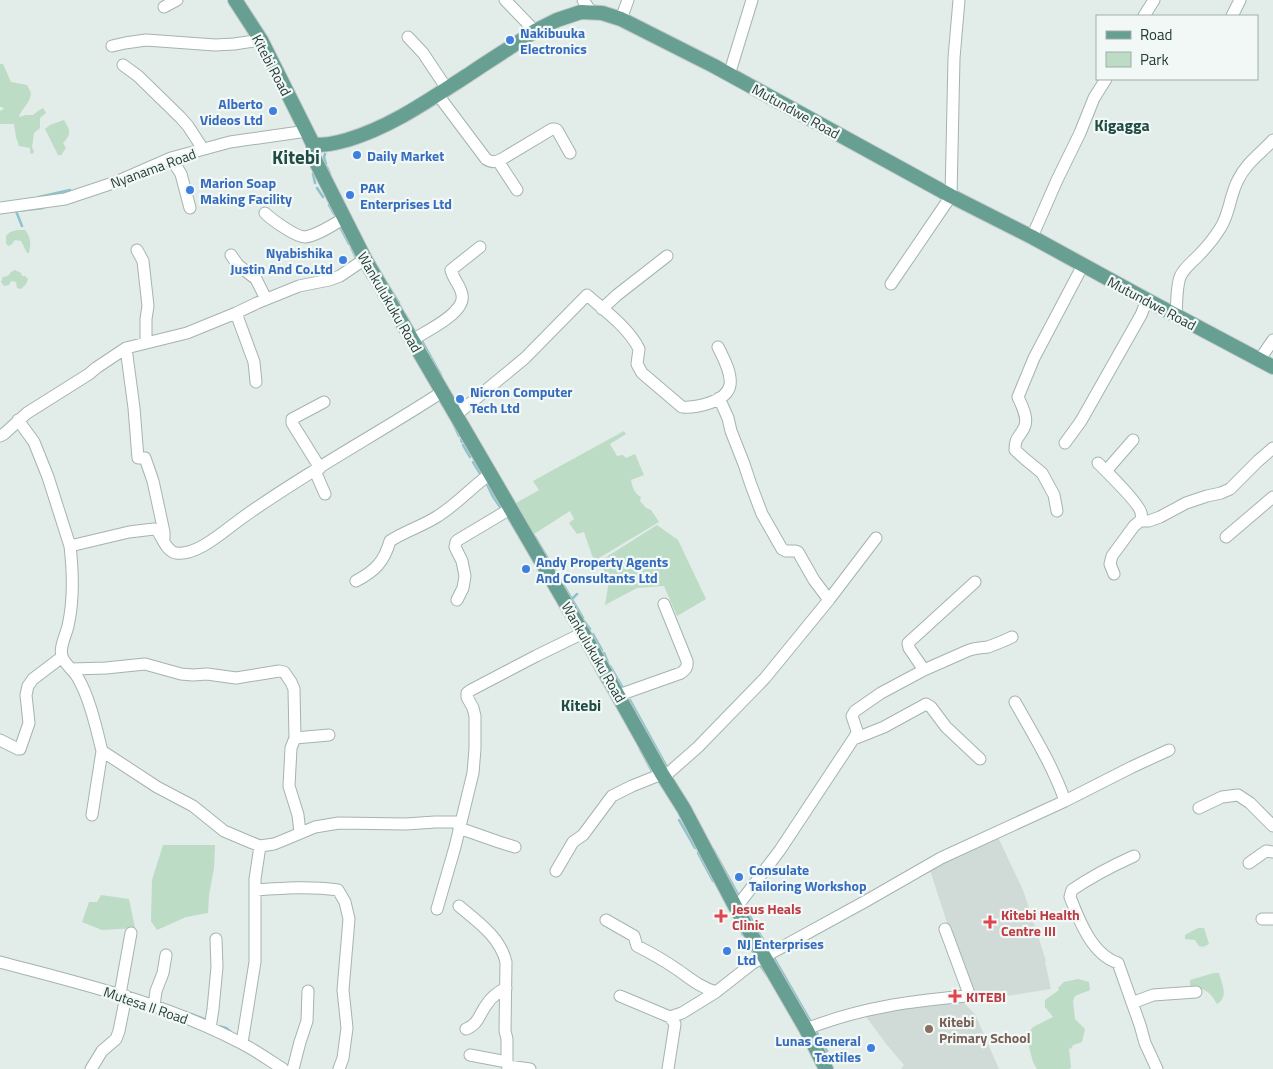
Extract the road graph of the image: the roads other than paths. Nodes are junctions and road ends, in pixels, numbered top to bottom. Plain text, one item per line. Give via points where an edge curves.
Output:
1 (177, 0) edge
2 (235, 0) edge
3 (506, 0) edge
4 (583, 0) edge
5 (628, 0) edge
6 (752, 0) edge
7 (959, 0) edge
8 (1154, 0) edge
9 (1240, 0) edge
10 (164, 7) dead end
11 (592, 13) junction
12 (1145, 15) edge
13 (1232, 15) edge
14 (620, 19) junction
15 (535, 31) junction
16 (408, 37) dead end
17 (261, 40) junction
18 (112, 46) dead end
19 (123, 65) dead end
20 (730, 75) junction
21 (1105, 80) edge
22 (442, 92) junction
23 (306, 131) junction
24 (1273, 140) edge
25 (313, 144) junction
26 (203, 150) junction
27 (570, 153) dead end
28 (171, 158) junction
29 (498, 161) junction
30 (517, 190) dead end
31 (951, 196) junction
32 (0, 208) edge
33 (190, 208) dead end
34 (265, 213) dead end
35 (344, 218) junction
36 (1032, 237) junction
37 (480, 247) dead end
38 (137, 250) dead end
39 (231, 255) dead end
40 (667, 256) dead end
41 (366, 259) junction
42 (1083, 266) junction
43 (891, 284) dead end
44 (266, 299) junction
45 (1147, 300) junction
46 (602, 309) junction
47 (236, 313) junction
48 (1176, 315) junction
49 (412, 340) junction
50 (1273, 340) edge
51 (146, 343) junction
52 (718, 347) dead end
53 (126, 348) junction
54 (1260, 360) junction
55 (1273, 367) edge
56 (256, 382) dead end
57 (442, 392) junction
58 (719, 398) junction
59 (324, 402) dead end
60 (456, 415) junction
61 (18, 420) junction
62 (0, 436) edge
63 (1133, 440) dead end
64 (1065, 443) dead end
65 (1273, 448) edge
66 (317, 469) junction
67 (490, 474) junction
68 (325, 494) dead end
69 (1273, 497) edge
70 (510, 508) junction
71 (1057, 511) dead end
72 (1140, 521) junction
73 (1226, 537) dead end
74 (876, 538) dead end
75 (164, 542) junction
76 (70, 546) junction
77 (1114, 574) dead end
78 (356, 581) dead end
79 (975, 582) dead end
80 (457, 600) dead end
81 (829, 600) junction
82 (664, 604) dead end
83 (583, 633) junction
84 (1012, 637) dead end
85 (62, 658) junction
86 (71, 669) junction
87 (924, 670) junction
88 (619, 696) junction
89 (1015, 702) dead end
90 (329, 735) dead end
91 (295, 738) junction
92 (854, 739) junction
93 (0, 740) edge
94 (1169, 750) dead end
95 (102, 751) junction
96 (980, 759) dead end
97 (663, 775) junction
98 (1065, 801) junction
99 (1199, 808) dead end
100 (92, 815) dead end
101 (460, 825) junction
102 (1273, 826) edge
103 (300, 833) junction
104 (260, 846) junction
105 (516, 847) dead end
106 (1273, 852) edge
107 (1134, 856) dead end
108 (1249, 863) dead end
109 (556, 871) dead end
110 (255, 890) junction
111 (459, 906) dead end
112 (736, 908) junction
113 (437, 909) dead end
114 (606, 920) dead end
115 (945, 929) dead end
116 (131, 933) dead end
117 (216, 939) dead end
118 (166, 955) dead end
119 (764, 957) junction
120 (0, 962) edge
121 (506, 988) junction
122 (308, 991) dead end
123 (716, 992) junction
124 (1196, 992) dead end
125 (123, 995) junction
126 (620, 996) dead end
127 (1132, 1003) junction
128 (154, 1006) junction
129 (670, 1017) junction
130 (210, 1028) junction
131 (466, 1030) dead end
132 (806, 1030) junction
133 (242, 1043) junction
134 (470, 1055) dead end
135 (508, 1066) edge
136 (92, 1069) edge
137 (283, 1069) edge
138 (293, 1069) edge
139 (339, 1069) edge
140 (530, 1069) edge
141 (668, 1069) edge
142 (826, 1069) edge
143 (1157, 1069) edge

1 - 10 street
2 - 17 main road, Kitebi Road
3 - 15 street
4 - 11 street
5 - 14 street
6 - 20 street
7 - 31 street via 954,58
8 - 12 street
9 - 13 street
11 - 14 main road, Mutundwe Road
11 - 15 main road, Mutundwe Road via 581,12
14 - 20 main road, Mutundwe Road
15 - 22 main road, Mutundwe Road
16 - 22 street via 423,53
17 - 18 street via 215,45 146,40
17 - 23 main road, Kitebi Road
19 - 26 street via 180,117
20 - 31 main road, Mutundwe Road
21 - 36 street via 1094,98
22 - 25 main road, Mutundwe Road via 399,119 366,134 330,145
22 - 29 street via 486,159
23 - 25 main road, Wankulukuku Road
23 - 26 street, Nyanama Road via 230,142
24 - 48 street via 1243,170 1223,224 1181,276
25 - 35 main road, Wankulukuku Road via 313,156
26 - 28 street, Nyanama Road
27 - 29 street via 555,128
28 - 32 street, Nyanama Road via 116,182 65,199
28 - 33 street via 181,174
29 - 30 street
31 - 36 main road, Mutundwe Road
31 - 43 street
34 - 35 street via 290,231 306,237
35 - 41 main road, Wankulukuku Road
36 - 42 main road, Mutundwe Road
37 - 49 street via 451,270 463,296 461,305 446,319
38 - 51 street via 143,261 148,306
39 - 44 street via 256,279
40 - 46 street
41 - 44 street via 340,276 299,286
41 - 49 main road, Wankulukuku Road
42 - 45 main road, Mutundwe Road
42 - 71 street via 1034,358 1018,397 1026,418 1015,442 1015,450 1042,473 1054,495
44 - 47 street
45 - 48 main road, Mutundwe Road
45 - 64 street via 1081,421
46 - 58 street via 637,345 636,362 642,373 679,405 698,406
46 - 60 street via 587,295 525,358
47 - 51 street via 187,333
47 - 56 street via 254,362
48 - 54 main road, Mutundwe Road
49 - 57 main road, Wankulukuku Road
50 - 54 street
51 - 53 street
52 - 58 street via 726,362 730,384
53 - 61 street
53 - 75 street via 138,458 145,458
54 - 55 main road, Mutundwe Road
57 - 60 main road, Wankulukuku Road
57 - 66 street
58 - 81 street via 762,514 780,547 798,552
59 - 66 street via 292,419
60 - 67 main road, Wankulukuku Road
61 - 62 street
61 - 76 street via 34,442
63 - 72 street via 1102,467 1138,507
65 - 72 street via 1230,489 1186,503 1149,521
66 - 68 street
66 - 75 street via 196,549 176,553
67 - 70 main road, Wankulukuku Road
67 - 78 street via 444,512 390,541 376,568
69 - 73 street
70 - 80 street via 456,542 465,576
70 - 83 main road, Wankulukuku Road
72 - 77 street via 1112,556 1110,564
74 - 81 street
75 - 76 street via 154,529
76 - 85 street via 73,590
79 - 87 street via 908,643
81 - 97 street via 765,678 698,747
82 - 88 street via 687,668
83 - 88 main road, Wankulukuku Road
83 - 101 street via 467,693 475,716 475,749
84 - 87 street via 973,648
85 - 86 street
85 - 93 street via 28,686 29,722 20,749
86 - 91 street via 145,664 181,674 236,678 284,672 294,689
86 - 95 street via 85,693
87 - 92 street via 855,710 852,716 857,731
88 - 97 main road, Wankulukuku Road
89 - 98 street
90 - 91 street
91 - 103 street via 291,748 289,786
92 - 96 street via 926,704
92 - 112 street via 780,850
94 - 98 street
95 - 100 street
95 - 104 street via 193,806 224,831
97 - 109 street via 612,796 583,835 573,842
97 - 112 main road, Wankulukuku Road
98 - 119 street via 941,858
99 - 102 street via 1222,797 1238,795
101 - 103 street via 435,822 339,823
101 - 105 street
101 - 113 street
103 - 104 street
104 - 110 street
106 - 108 street via 1266,851
107 - 127 street via 1107,868 1070,893 1087,934 1096,947 1118,963
110 - 133 street via 255,962
110 - 139 street via 295,887 338,890 345,902 349,919 343,990 346,1028
111 - 121 street via 495,938 506,962
112 - 119 main road, Wankulukuku Road
114 - 123 street via 634,936 637,946 696,984
115 - 132 street via 968,991 966,996 865,1010
116 - 125 street
117 - 130 street via 217,967
118 - 128 street
119 - 123 street
119 - 132 main road, Wankulukuku Road
120 - 125 street, Mutesa II Road
121 - 131 street via 488,1001 473,1026
121 - 135 street
122 - 138 street via 307,1021
123 - 129 street
124 - 127 street via 1153,995
125 - 128 street, Mutesa II Road
125 - 136 street via 117,1035 102,1051
126 - 129 street
127 - 143 street
128 - 130 street, Mutesa II Road
129 - 141 street via 675,1024
130 - 133 street, Mutesa II Road
132 - 142 main road, Wankulukuku Road
133 - 137 street, Mutesa II Road
134 - 135 street
135 - 140 street

